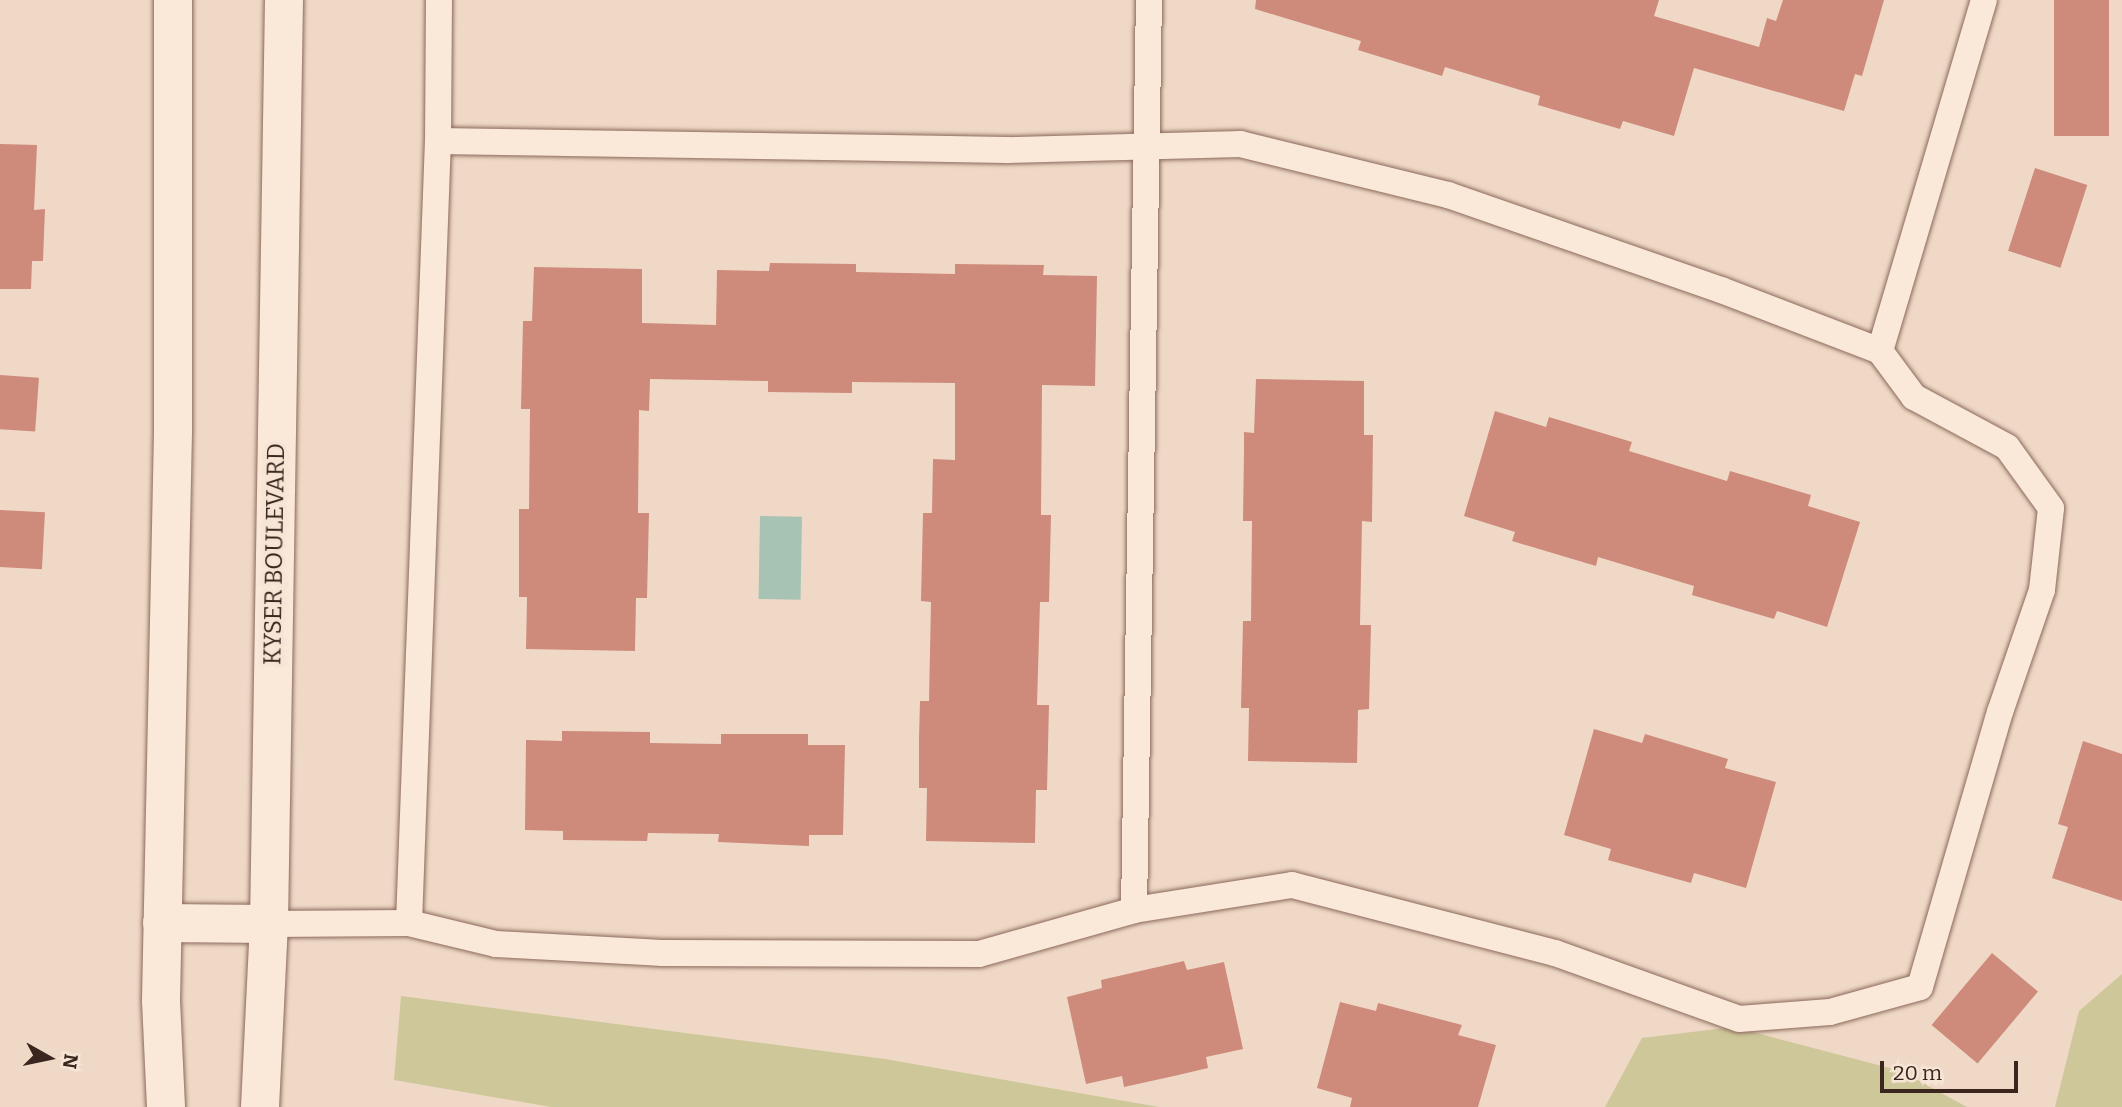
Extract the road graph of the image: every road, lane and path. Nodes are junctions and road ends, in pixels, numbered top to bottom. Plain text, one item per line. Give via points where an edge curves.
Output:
1 (173, 0) edge
2 (284, 0) edge
3 (439, 0) edge
4 (1149, 0) edge
5 (1983, 0) edge
6 (438, 141) junction
7 (1145, 147) junction
8 (1880, 351) junction
9 (1134, 910) junction
10 (162, 923) junction
11 (410, 923) junction
12 (269, 924) junction
13 (166, 1107) edge
14 (260, 1107) edge

1 - 10 street via 173,432
2 - 12 street, KYSER BOULEVARD
3 - 6 lane
4 - 7 lane
5 - 8 lane
6 - 7 lane via 1007,150
6 - 11 lane
7 - 8 lane via 1241,144 1448,195
7 - 9 lane
8 - 9 lane via 1914,397 2007,447 2051,508 2042,590 2000,712 1920,987 1830,1012 1739,1019 1555,953 1292,885
9 - 11 lane via 979,954 663,953 496,944
10 - 12 street
10 - 13 street
11 - 12 lane
12 - 14 street, KYSER BOULEVARD

